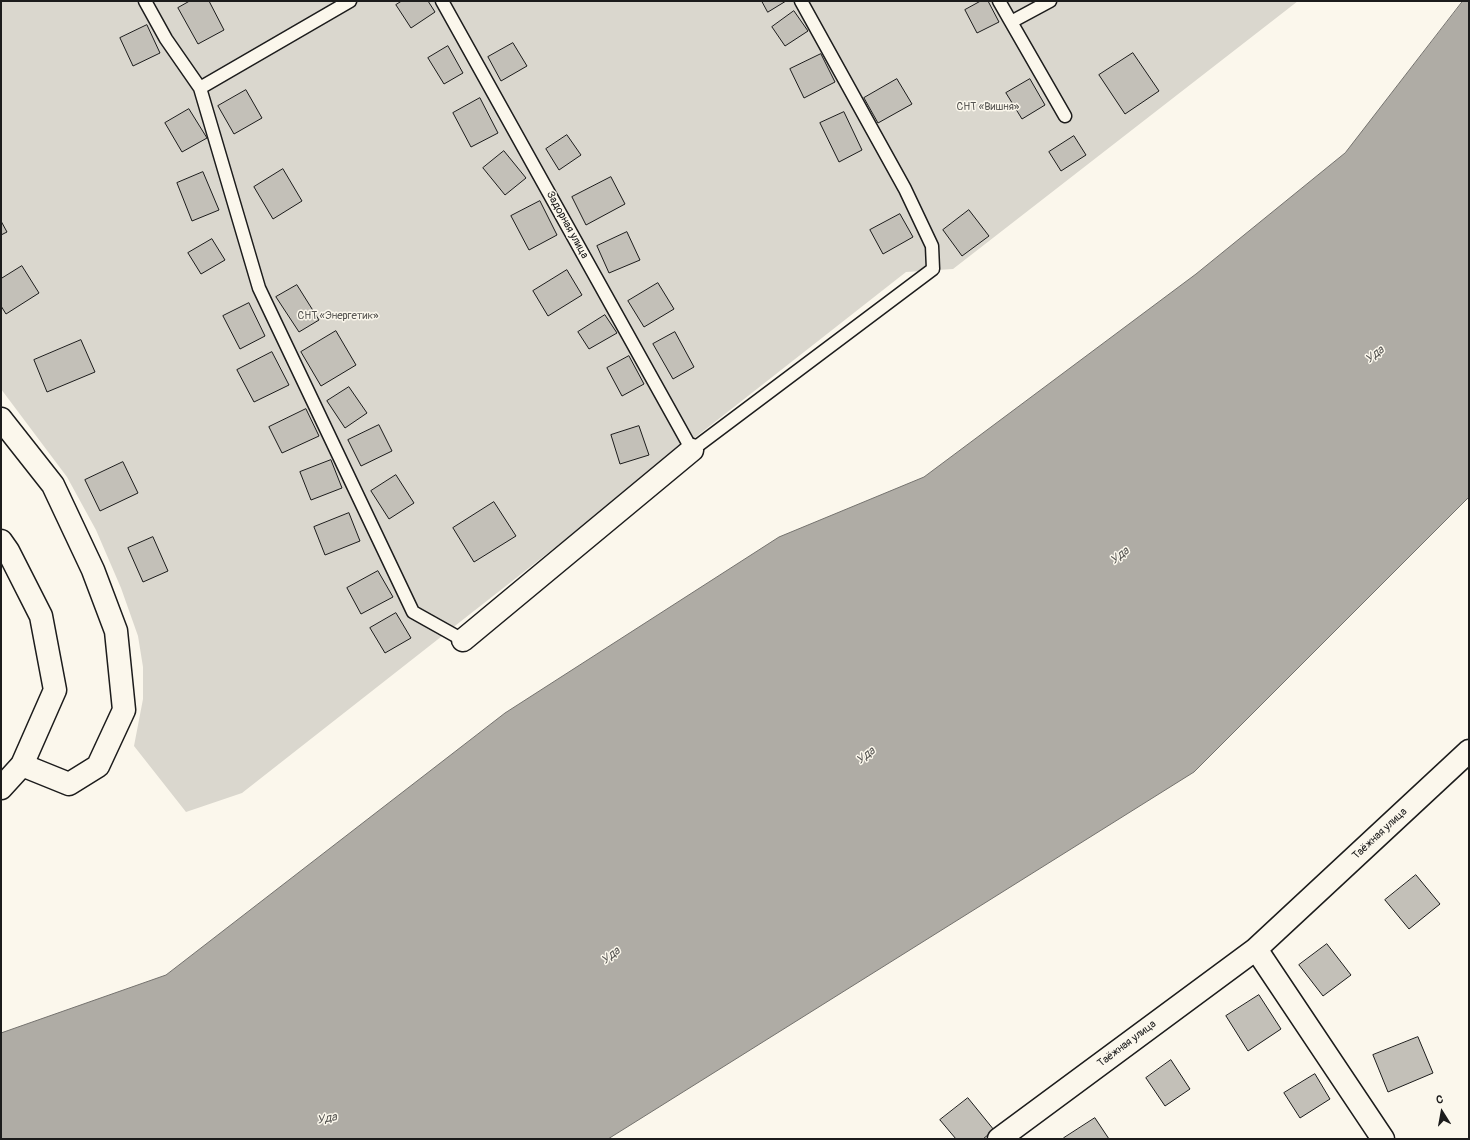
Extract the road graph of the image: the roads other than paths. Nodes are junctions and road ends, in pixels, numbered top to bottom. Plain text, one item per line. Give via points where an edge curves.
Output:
1 (145, 1) edge
2 (350, 1) edge
3 (442, 1) edge
4 (801, 1) edge
5 (999, 1) edge
6 (1050, 1) edge
7 (1011, 22) junction
8 (200, 88) junction
9 (1065, 116) dead end
10 (1, 419) edge
11 (692, 450) junction
12 (1, 541) edge
13 (463, 640) joint
14 (1469, 751) edge
15 (22, 765) junction
16 (1, 788) edge
17 (1256, 949) junction
18 (999, 1139) edge
19 (1383, 1139) edge

1 - 8 lane via 166,39
2 - 8 lane
3 - 11 lane, Задорная улица
4 - 11 lane via 905,188 932,246 933,269
5 - 7 lane
6 - 7 lane
7 - 9 lane
8 - 13 lane via 262,296 413,612
10 - 15 street via 53,485 93,570 116,631 124,710 98,766 69,784
11 - 13 street
12 - 15 street via 41,616 55,690
14 - 17 street, Таёжная улица
15 - 16 street
17 - 18 street, Таёжная улица
17 - 19 street

